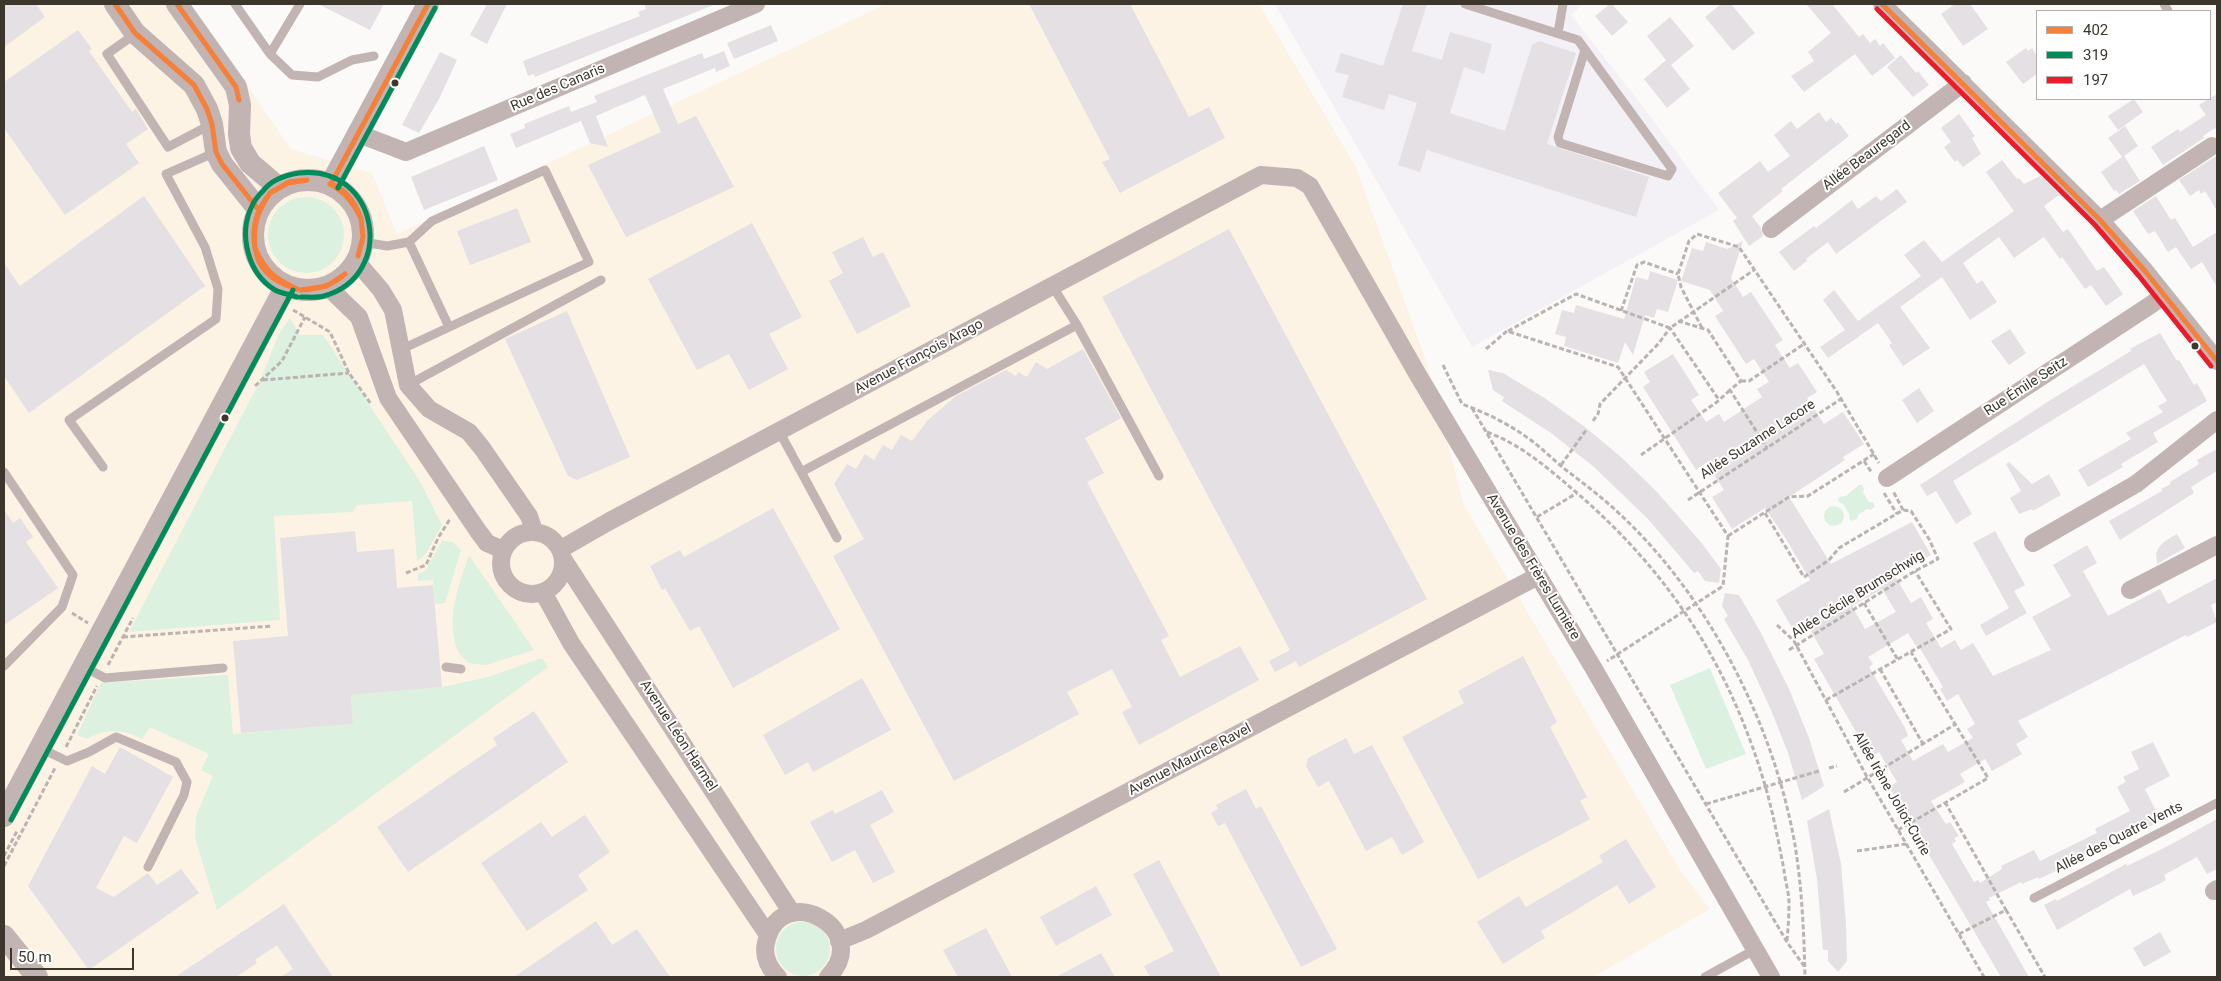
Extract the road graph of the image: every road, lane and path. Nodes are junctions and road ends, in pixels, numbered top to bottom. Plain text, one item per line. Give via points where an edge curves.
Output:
1 (115, 4) edge
2 (177, 4) edge
3 (235, 4) edge
4 (300, 4) edge
5 (428, 4) edge
6 (756, 4) edge
7 (1465, 4) edge
8 (1563, 4) edge
9 (1894, 7) edge
10 (135, 33) junction
11 (1558, 33) junction
12 (1585, 50) junction
13 (270, 54) junction
14 (374, 56) dead end
15 (1963, 83) junction
16 (212, 124) junction
17 (359, 134) junction
18 (2212, 146) dead end
19 (216, 152) junction
20 (1281, 175) joint
21 (331, 184) junction
22 (278, 188) junction
23 (258, 209) junction
24 (2100, 220) junction
25 (1771, 229) dead end
26 (409, 242) junction
27 (360, 252) junction
28 (1754, 270) junction
29 (1678, 274) junction
30 (601, 280) dead end
31 (328, 287) junction
32 (1053, 287) junction
33 (282, 294) junction
34 (2163, 294) junction
35 (1621, 311) junction
36 (1693, 311) junction
37 (305, 317) junction
38 (1678, 321) junction
39 (1076, 325) junction
40 (449, 327) junction
41 (1670, 328) junction
42 (1702, 328) junction
43 (1507, 331) junction
44 (1804, 344) junction
45 (1486, 348) dead end
46 (400, 350) junction
47 (2217, 361) edge
48 (1443, 365) dead end
49 (350, 373) junction
50 (1626, 379) junction
51 (263, 380) junction
52 (1741, 381) junction
53 (408, 385) junction
54 (254, 387) dead end
55 (1730, 390) junction
56 (1841, 399) junction
57 (1720, 400) junction
58 (372, 406) dead end
59 (1472, 408) junction
60 (2217, 420) edge
61 (1593, 421) dead end
62 (1587, 429) dead end
63 (1486, 431) junction
64 (779, 432) junction
65 (1664, 439) junction
66 (1767, 448) junction
67 (1641, 455) dead end
68 (1561, 465) junction
69 (103, 467) dead end
70 (4, 472) edge
71 (801, 472) junction
72 (1159, 476) dead end
73 (1888, 478) joint
74 (1700, 492) junction
75 (1577, 494) junction
76 (1688, 500) dead end
77 (1903, 510) junction
78 (444, 511) dead end
79 (1765, 513) junction
80 (457, 515) junction
81 (1537, 517) junction
82 (534, 531) junction
83 (1728, 536) junction
84 (837, 538) dead end
85 (2032, 543) dead end
86 (2217, 545) edge
87 (503, 550) junction
88 (562, 554) junction
89 (1915, 571) junction
90 (406, 573) dead end
91 (1538, 576) junction
92 (2130, 590) dead end
93 (543, 592) junction
94 (1697, 603) junction
95 (1864, 604) junction
96 (1684, 611) junction
97 (137, 612) dead end
98 (1778, 624) dead end
99 (92, 625) junction
100 (272, 626) dead end
101 (123, 637) junction
102 (1797, 646) junction
103 (1789, 650) dead end
104 (1911, 652) junction
105 (1617, 654) junction
106 (1898, 660) junction
107 (4, 666) edge
108 (446, 667) dead end
109 (223, 668) dead end
110 (461, 669) dead end
111 (1594, 669) junction
112 (1880, 669) junction
113 (93, 672) junction
114 (1826, 700) junction
115 (1954, 725) junction
116 (1923, 744) junction
117 (40, 748) junction
118 (60, 758) junction
119 (1837, 766) dead end
120 (1829, 768) dead end
121 (1819, 771) dead end
122 (1868, 778) junction
123 (1780, 782) junction
124 (1765, 786) junction
125 (1844, 792) dead end
126 (1945, 802) junction
127 (2217, 803) edge
128 (1706, 804) junction
129 (4, 816) edge
130 (1898, 830) junction
131 (1906, 844) junction
132 (1857, 851) dead end
133 (4, 866) edge
134 (148, 867) dead end
135 (2034, 898) dead end
136 (2006, 910) junction
137 (792, 913) junction
138 (1959, 934) junction
139 (768, 935) junction
140 (4, 936) edge
141 (839, 941) junction
142 (1787, 942) junction
143 (1756, 949) junction
144 (1804, 967) junction
145 (37, 977) edge
146 (778, 977) edge
147 (828, 977) edge
148 (1705, 977) edge
149 (1771, 977) edge
150 (1804, 977) edge
151 (1984, 977) edge
152 (2045, 977) edge

1 - 10 street
2 - 22 street via 236,87 240,105 241,148 250,163
3 - 13 lane
4 - 13 lane
5 - 17 street
6 - 17 street, Rue des Canaris via 406,152
7 - 11 lane
8 - 11 lane
9 - 15 street
10 - 16 street via 194,85
10 - 16 lane via 108,54 168,147
11 - 12 lane via 1578,40
12 - 12 lane via 1672,169 1668,176 1560,143 1558,137
13 - 14 lane via 292,74 318,77 352,60
15 - 24 street
15 - 25 street, Allée Beauregard
16 - 19 street
17 - 21 street
18 - 24 street
19 - 23 street via 229,175
19 - 69 lane via 166,174 205,247 218,289 216,318 69,420
20 - 32 street, Avenue François Arago via 1261,175
20 - 91 street, Avenue des Frères Lumière via 1297,178 1310,186 1418,376
21 - 22 street via 313,179 295,180
21 - 27 street via 346,194 357,208 363,224
22 - 23 street
23 - 33 street via 252,227 253,245 259,262
24 - 34 street
26 - 27 lane
26 - 40 lane
26 - 40 lane via 432,221 545,170 589,262
27 - 31 street via 345,277
27 - 46 street via 393,310
28 - 29 path via 1739,246 1697,234 1689,241
28 - 36 path
28 - 44 path
29 - 35 path via 1644,262 1636,265
29 - 36 path
30 - 53 lane
31 - 33 street
31 - 80 street via 359,317 388,398
32 - 39 lane
32 - 64 street, Avenue François Arago
33 - 37 path
33 - 99 street
34 - 47 street
34 - 73 street, Rue Émile Seitz
35 - 41 path
35 - 43 path via 1576,294
36 - 38 path
36 - 42 path
37 - 49 path via 330,332
37 - 51 path via 282,361
38 - 41 path
38 - 42 path
39 - 71 lane
39 - 72 lane
40 - 46 lane
41 - 50 path
41 - 57 path
42 - 52 path via 1708,330
43 - 45 path
43 - 50 path via 1618,367
44 - 52 path via 1749,381
44 - 56 path
46 - 53 street
48 - 59 path via 1462,404
49 - 51 path
49 - 58 path
50 - 61 path via 1600,404
50 - 65 path
51 - 54 path
52 - 55 path
53 - 82 street via 428,410 469,432 530,516
55 - 57 path
55 - 66 path
56 - 66 path, Allée Suzanne Lacore
56 - 79 path via 1874,454 1808,496 1789,497
57 - 65 path
59 - 63 path
59 - 68 path via 1489,414 1526,437
60 - 85 street via 2136,484
62 - 68 path
63 - 75 path via 1508,440
63 - 81 path
64 - 71 lane
64 - 88 street, Avenue François Arago
65 - 67 path
65 - 74 path
66 - 74 path, Allée Suzanne Lacore
68 - 94 path via 1628,521
70 - 107 lane via 73,575 62,607
71 - 84 lane
73 - 77 path
74 - 76 path, Allée Suzanne Lacore
74 - 83 path
75 - 81 path
75 - 96 path via 1630,542
77 - 79 path via 1839,548 1804,577
77 - 89 path, Allée Cécile Brumschwig via 1911,511 1938,559
78 - 80 path
79 - 83 path
80 - 87 street via 487,543
80 - 90 path via 438,538 426,565
81 - 105 path
82 - 87 street via 513,538
82 - 88 street via 550,537
83 - 94 path via 1723,586
86 - 92 street
87 - 93 street via 501,566 509,584 518,591
88 - 93 street via 563,569 558,580
88 - 137 street, Avenue Léon Harmel
89 - 95 path, Allée Cécile Brumschwig
89 - 104 path via 1951,629
91 - 111 street, Avenue des Frères Lumière
91 - 141 street, Avenue Maurice Ravel via 875,926
93 - 139 street via 571,643
94 - 96 path
94 - 123 path via 1754,710
95 - 102 path, Allée Cécile Brumschwig
95 - 106 path
96 - 105 path
96 - 124 path via 1710,650 1735,699
97 - 101 path
98 - 102 path, Allée Irène Joliot-Curie
99 - 101 path
99 - 113 street
100 - 101 path
101 - 113 path
102 - 103 path, Allée Cécile Brumschwig
102 - 114 path, Allée Irène Joliot-Curie
104 - 106 path
104 - 115 path
105 - 111 path
105 - 128 path
106 - 112 path
108 - 110 lane
109 - 113 lane via 105,678
111 - 143 street, Avenue des Frères Lumière
112 - 114 path
112 - 116 path
113 - 117 street
113 - 118 path
114 - 122 path, Allée Irène Joliot-Curie
115 - 116 path
115 - 126 path via 1988,778
116 - 122 path
117 - 118 lane
117 - 129 street
118 - 133 path
118 - 134 lane via 67,761 116,737 176,762 186,782 184,795
119 - 120 path
121 - 123 path
122 - 125 path
122 - 130 path, Allée Irène Joliot-Curie
123 - 124 path
123 - 144 path via 1795,846
124 - 128 path
124 - 142 path via 1774,817 1789,902
126 - 130 path
126 - 136 path
127 - 135 lane, Allée des Quatre Vents
128 - 142 path
130 - 131 path, Allée Irène Joliot-Curie
131 - 132 path
131 - 138 path, Allée Irène Joliot-Curie
136 - 138 path
136 - 152 path
137 - 139 street via 774,925
137 - 141 street via 816,914 827,920
138 - 151 path, Allée Irène Joliot-Curie
139 - 146 street via 765,947 767,960
140 - 145 street
141 - 147 street via 840,954
142 - 144 path
143 - 148 lane
143 - 149 street, Avenue des Frères Lumière
144 - 150 path

